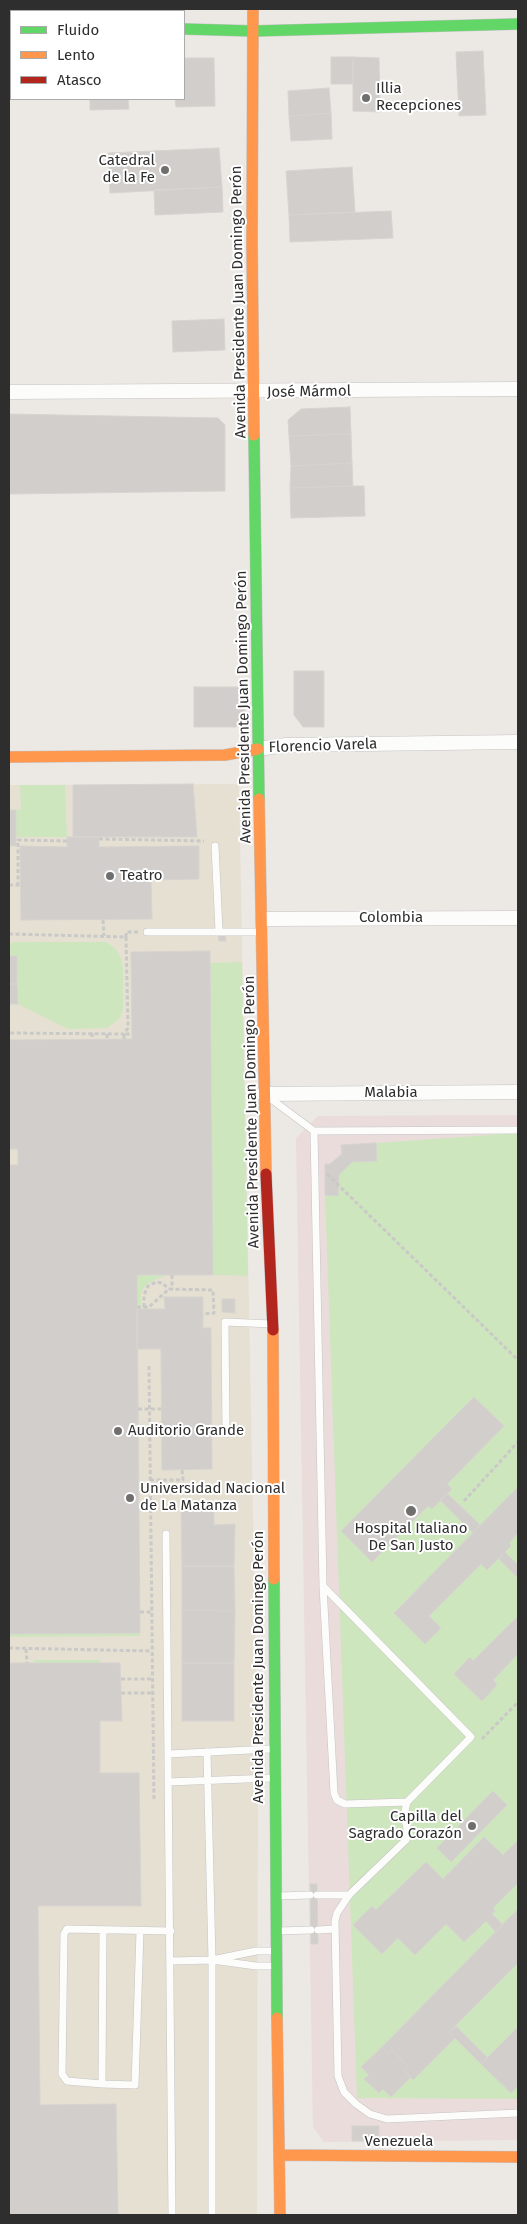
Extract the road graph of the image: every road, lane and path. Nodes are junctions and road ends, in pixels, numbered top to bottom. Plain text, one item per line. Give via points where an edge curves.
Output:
1 (253, 9) edge
2 (518, 24) edge
3 (185, 29) edge
4 (253, 30) junction
5 (518, 389) edge
6 (9, 392) edge
7 (255, 392) junction
8 (518, 742) edge
9 (258, 749) junction
10 (9, 757) edge
11 (99, 839) dead end
12 (67, 841) dead end
13 (215, 846) joint
14 (9, 885) edge
15 (518, 918) edge
16 (103, 920) dead end
17 (263, 925) junction
18 (219, 931) junction
19 (147, 932) dead end
20 (9, 934) edge
21 (104, 936) junction
22 (9, 1033) edge
23 (92, 1034) junction
24 (107, 1034) junction
25 (124, 1034) junction
26 (132, 1034) dead end
27 (92, 1039) dead end
28 (107, 1039) dead end
29 (124, 1039) dead end
30 (518, 1092) edge
31 (263, 1094) junction
32 (518, 1130) edge
33 (314, 1131) junction
34 (315, 1162) junction
35 (172, 1275) dead end
36 (171, 1289) junction
37 (137, 1307) dead end
38 (144, 1307) junction
39 (203, 1314) dead end
40 (273, 1324) junction
41 (518, 1360) edge
42 (149, 1366) dead end
43 (138, 1409) dead end
44 (150, 1409) junction
45 (161, 1409) dead end
46 (226, 1434) dead end
47 (518, 1442) edge
48 (182, 1470) dead end
49 (150, 1480) junction
50 (464, 1501) dead end
51 (166, 1534) dead end
52 (323, 1586) junction
53 (140, 1612) dead end
54 (151, 1612) junction
55 (9, 1648) edge
56 (26, 1648) junction
57 (152, 1651) junction
58 (27, 1663) dead end
59 (121, 1679) dead end
60 (153, 1679) junction
61 (121, 1693) dead end
62 (153, 1693) junction
63 (518, 1702) edge
64 (471, 1737) junction
65 (153, 1740) junction
66 (167, 1740) junction
67 (274, 1748) junction
68 (207, 1752) junction
69 (168, 1754) junction
70 (275, 1778) junction
71 (208, 1780) junction
72 (168, 1782) junction
73 (154, 1801) dead end
74 (407, 1802) junction
75 (349, 1895) junction
76 (277, 1896) junction
77 (335, 1929) junction
78 (103, 1930) junction
79 (140, 1931) junction
80 (171, 1931) junction
81 (278, 1931) junction
82 (278, 1951) junction
83 (212, 1960) junction
84 (171, 1961) junction
85 (278, 1966) junction
86 (102, 2084) junction
87 (518, 2114) edge
88 (279, 2155) junction
89 (518, 2157) edge
90 (172, 2215) edge
91 (212, 2215) edge
92 (280, 2215) edge

1 - 4 main road, Avenida Presidente Juan Domingo Perón
2 - 4 main road
3 - 4 main road
4 - 7 main road, Avenida Presidente Juan Domingo Perón
5 - 7 street, José Mármol
6 - 7 street, José Mármol
7 - 9 main road, Avenida Presidente Juan Domingo Perón
8 - 9 street, Florencio Varela via 286,745
9 - 10 main road, Florencio Varela via 224,755
9 - 17 main road, Avenida Presidente Juan Domingo Perón
11 - 13 path via 215,841
12 - 14 path via 18,840 19,885
13 - 18 lane
15 - 17 street, Colombia
16 - 21 path
17 - 18 lane
17 - 31 main road, Avenida Presidente Juan Domingo Perón
18 - 19 lane
20 - 21 path
21 - 25 path via 126,937 128,1028
22 - 23 path
23 - 24 path
23 - 27 path
24 - 25 path
24 - 28 path
25 - 26 path
25 - 29 path
30 - 31 street, Malabia
31 - 33 lane
31 - 40 main road, Avenida Presidente Juan Domingo Perón
32 - 33 lane
33 - 34 lane
34 - 41 path
34 - 52 lane
35 - 36 path
36 - 38 path via 149,1307
36 - 38 path via 156,1282 148,1286
36 - 39 path via 213,1290 214,1313
37 - 38 path
40 - 46 lane via 225,1322
40 - 67 main road, Avenida Presidente Juan Domingo Perón
42 - 44 path
43 - 44 path
44 - 45 path
44 - 49 path
47 - 50 path
48 - 49 path via 182,1480
49 - 54 path
51 - 66 lane
52 - 64 lane
52 - 74 lane via 334,1793 337,1800 345,1804
53 - 54 path
54 - 57 path
55 - 56 path
56 - 57 path
56 - 58 path
57 - 60 path
59 - 60 path
60 - 62 path
61 - 62 path
62 - 65 path
63 - 64 path via 482,1739
64 - 74 lane
65 - 66 path
65 - 73 path
66 - 69 lane
67 - 68 lane
67 - 70 main road, Avenida Presidente Juan Domingo Perón
68 - 69 lane
68 - 71 lane
69 - 72 lane
70 - 71 lane
70 - 76 main road, Avenida Presidente Juan Domingo Perón
71 - 72 lane
71 - 83 lane
72 - 80 lane
74 - 75 lane via 404,1815 408,1832 406,1840
75 - 76 lane
75 - 77 lane via 337,1914
76 - 81 main road, Avenida Presidente Juan Domingo Perón
77 - 81 lane
77 - 87 lane via 338,2076 344,2092 370,2114 387,2119
78 - 79 lane
78 - 86 lane
78 - 86 lane via 67,1930 64,1934 62,2074 67,2081
79 - 80 lane
79 - 86 lane via 136,2085
80 - 84 lane
81 - 82 main road, Avenida Presidente Juan Domingo Perón
82 - 83 lane via 256,1951
82 - 85 main road, Avenida Presidente Juan Domingo Perón
83 - 84 lane
83 - 85 lane
83 - 91 lane
84 - 90 lane
85 - 88 main road, Avenida Presidente Juan Domingo Perón
88 - 89 main road, Venezuela
88 - 92 main road, Avenida Presidente Juan Domingo Perón

